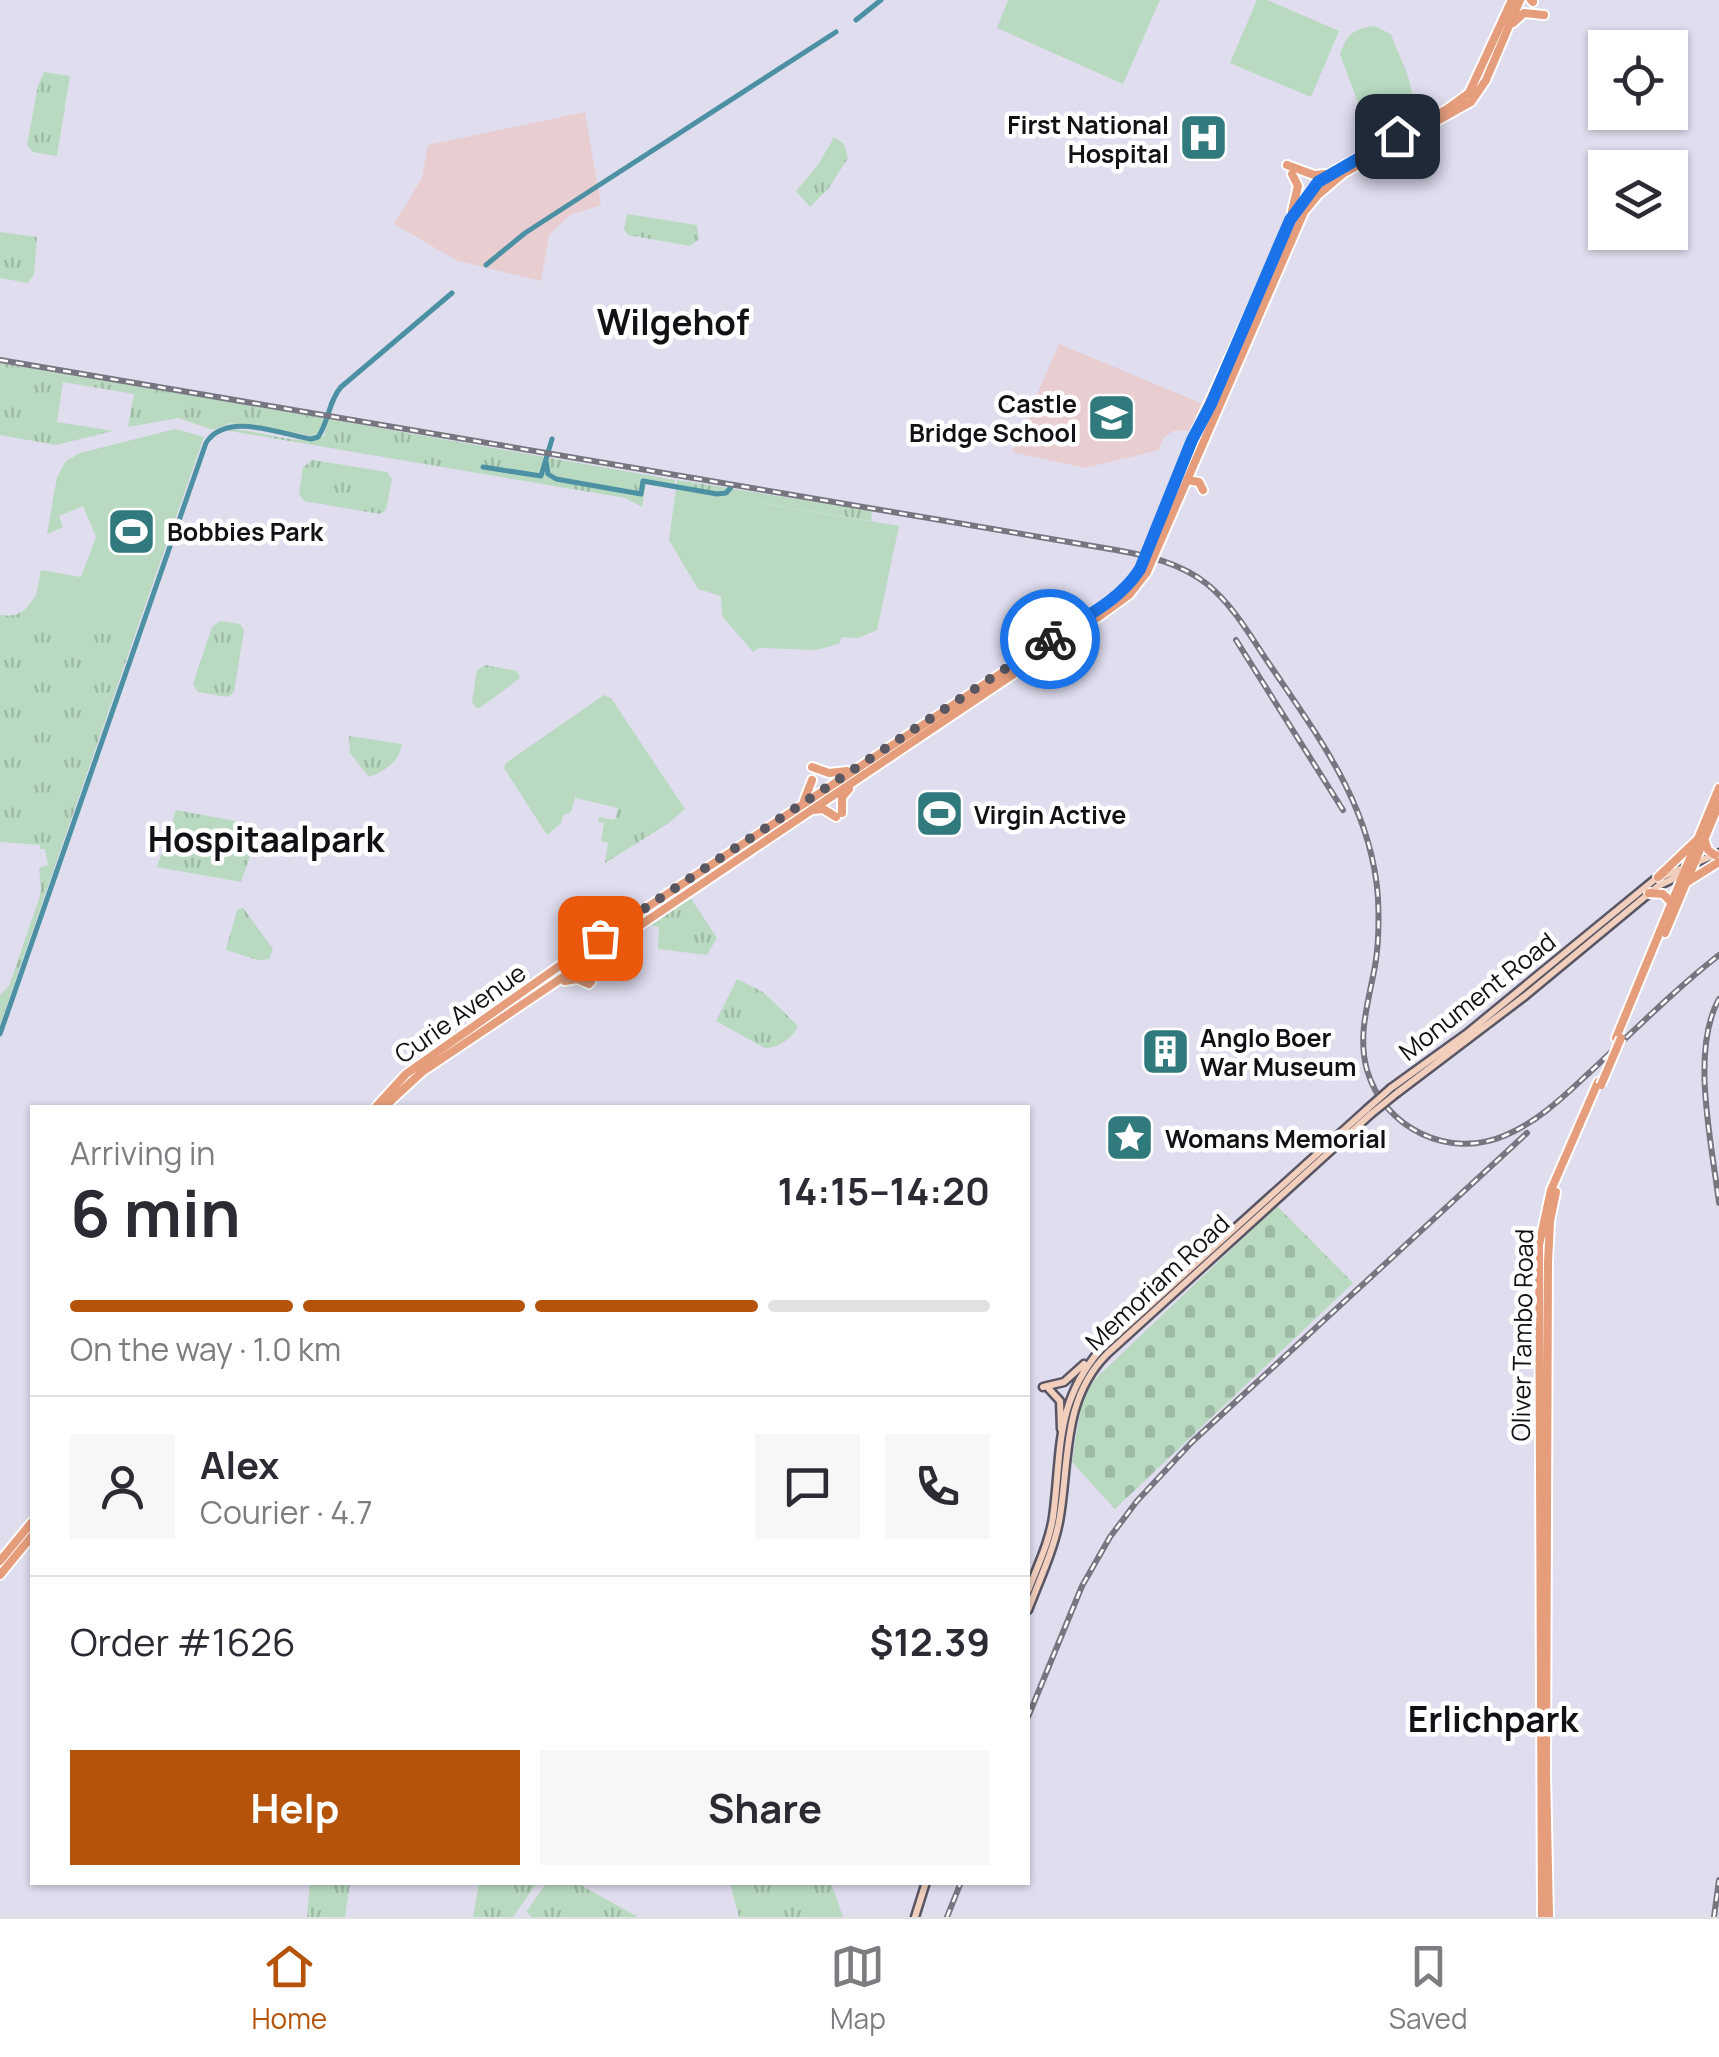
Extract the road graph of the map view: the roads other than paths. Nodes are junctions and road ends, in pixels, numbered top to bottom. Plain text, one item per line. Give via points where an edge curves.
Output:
1 (1517, 1) edge
2 (1544, 15) dead end
3 (1508, 29) junction
4 (1332, 172) junction
5 (1290, 220) junction
6 (1254, 316) junction
7 (1209, 431) junction
8 (1192, 440) junction
9 (1200, 453) junction
10 (1186, 454) junction
11 (1192, 470) junction
12 (1200, 478) dead end
13 (1188, 480) junction
14 (1204, 490) dead end
15 (1170, 499) junction
16 (1157, 541) junction
17 (1144, 570) junction
18 (812, 767) dead end
19 (855, 768) junction
20 (868, 773) junction
21 (812, 780) dead end
22 (1719, 788) edge
23 (1719, 804) edge
24 (804, 808) junction
25 (1702, 838) junction
26 (1718, 858) edge
27 (1689, 871) junction
28 (1658, 877) junction
29 (1649, 894) junction
30 (1672, 903) junction
31 (604, 952) junction
32 (553, 985) junction
33 (1619, 1038) junction
34 (1394, 1090) junction
35 (377, 1105) edge
36 (386, 1105) edge
37 (1299, 1174) junction
38 (1100, 1350) junction
39 (1082, 1386) junction
40 (1070, 1394) junction
41 (1074, 1409) junction
42 (1064, 1437) junction
43 (1538, 1453) junction
44 (30, 1525) edge
45 (30, 1538) edge
46 (30, 1547) edge
47 (2, 1568) edge
48 (1030, 1585) edge
49 (1030, 1604) edge
50 (925, 1885) edge
51 (916, 1917) edge
52 (1546, 1917) edge

1 - 3 main road
1 - 4 main road via 1469,93
2 - 3 main road via 1524,13
3 - 6 main road via 1471,102 1344,173 1315,198
4 - 5 main road
4 - 5 main road via 1290,170 1298,186
5 - 6 main road
6 - 7 main road
6 - 8 main road
7 - 8 main road
7 - 9 main road
8 - 9 main road
8 - 10 main road
9 - 11 main road
9 - 12 main road
10 - 11 main road
10 - 15 main road
11 - 13 main road
11 - 15 main road via 1182,474
13 - 14 main road
13 - 16 main road
15 - 16 main road
16 - 17 main road, Curie Avenue, bridge
17 - 19 main road, Curie Avenue via 1110,602
17 - 20 main road, Curie Avenue via 1114,606
18 - 19 main road via 834,773
19 - 24 main road, Curie Avenue
20 - 24 main road, Curie Avenue
20 - 24 main road via 843,795 839,815
21 - 24 main road
22 - 25 main road, Oliver Tambo Road
23 - 25 main road, Oliver Tambo Road
24 - 31 main road, Curie Avenue
24 - 35 main road, Curie Avenue via 572,957 419,1064
25 - 26 main road
25 - 27 main road, Oliver Tambo Road
25 - 28 main road
26 - 27 main road
26 - 27 main road
27 - 28 main road, Monument Road
27 - 29 main road, Monument Road
27 - 30 main road, Oliver Tambo Road
27 - 33 main road, Oliver Tambo Road
28 - 34 main road, Monument Road
29 - 30 main road
29 - 34 main road, Monument Road via 1525,996
30 - 33 main road, Oliver Tambo Road
31 - 32 main road, Curie Avenue
31 - 32 main road via 590,968 590,983
32 - 36 main road, Curie Avenue via 422,1072
33 - 43 main road, Oliver Tambo Road, bridge via 1555,1195
34 - 37 main road, Monument Road, bridge
37 - 38 main road, Memoriam Road
37 - 39 main road, Memoriam Road via 1107,1354
38 - 40 main road, Memoriam Road
38 - 42 main road via 1064,1382 1046,1388 1060,1402
39 - 40 main road
39 - 41 main road, Memoriam Road
40 - 41 main road
40 - 42 main road, Memoriam Road
41 - 42 main road, Memoriam Road
42 - 48 main road, Memoriam Road via 1051,1524
42 - 49 main road, Memoriam Road via 1058,1525
43 - 52 main road, Oliver Tambo Road
43 - 52 main road, Oliver Tambo Road
44 - 47 main road
45 - 47 main road
46 - 47 main road
50 - 51 main road

